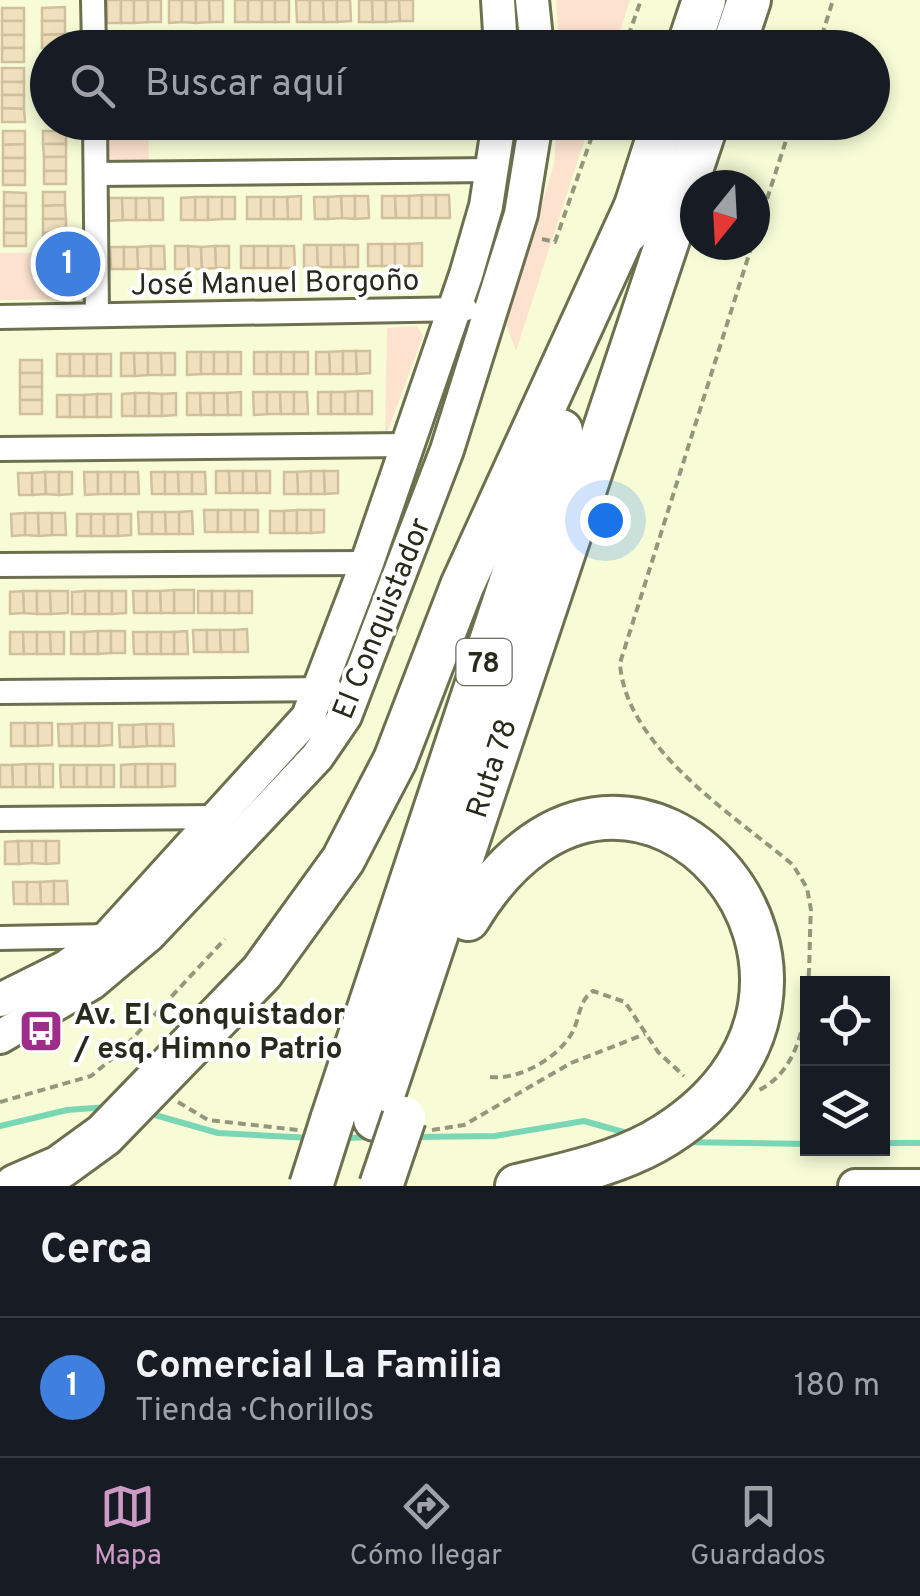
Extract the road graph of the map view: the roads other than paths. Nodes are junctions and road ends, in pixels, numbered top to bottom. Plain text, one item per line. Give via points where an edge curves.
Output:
1 (94, 0) edge
2 (498, 0) edge
3 (532, 0) edge
4 (704, 0) edge
5 (749, 0) edge
6 (94, 30) edge
7 (500, 30) edge
8 (535, 30) edge
9 (694, 30) edge
10 (738, 30) edge
11 (95, 140) edge
12 (497, 140) edge
13 (534, 140) edge
14 (657, 140) edge
15 (701, 140) edge
16 (493, 170) junction
17 (96, 174) junction
18 (636, 204) junction
19 (646, 300) junction
20 (454, 309) junction
21 (492, 309) junction
22 (97, 315) junction
23 (0, 317) edge
24 (408, 445) junction
25 (0, 449) edge
26 (367, 563) junction
27 (0, 565) edge
28 (322, 687) junction
29 (0, 692) edge
30 (356, 694) junction
31 (217, 817) junction
32 (0, 820) edge
33 (468, 919) junction
34 (109, 936) junction
35 (0, 938) edge
36 (0, 1000) edge
37 (0, 1036) edge
38 (389, 1119) junction
39 (16, 1186) edge
40 (311, 1186) edge
41 (353, 1186) edge
42 (381, 1186) edge
43 (517, 1186) edge
44 (855, 1186) edge
45 (920, 1186) edge

1 - 6 street
2 - 7 main road
3 - 8 main road
4 - 9 highway
5 - 10 highway
11 - 17 street
12 - 16 main road, El Conquistador
13 - 21 main road, El Conquistador via 529,181
14 - 18 highway, Ruta 78 / 78
15 - 19 highway, Ruta 78 / 78
16 - 17 street
16 - 20 main road, El Conquistador
17 - 22 street
18 - 39 highway via 462,586 395,760 343,860 262,972 104,1135
18 - 40 highway, Ruta 78 / 78, bridge
19 - 33 highway via 599,504
19 - 38 highway, Ruta 78 / 78
20 - 21 street, José Manuel Borgoño
20 - 22 street, José Manuel Borgoño
20 - 24 main road, El Conquistador
21 - 30 main road, El Conquistador
22 - 23 street, José Manuel Borgoño
24 - 25 street
24 - 26 main road, El Conquistador
26 - 27 street
26 - 28 main road, El Conquistador
28 - 29 street
28 - 30 street
28 - 31 main road, El Conquistador via 298,732
30 - 37 main road, El Conquistador via 317,757 150,936 92,982
31 - 32 street
31 - 34 main road, El Conquistador
33 - 38 highway
33 - 43 highway via 531,845 569,826 601,820 640,822 710,850 750,893 766,928 770,998 735,1094 632,1153
34 - 35 street
34 - 36 main road, El Conquistador
38 - 41 highway, Ruta 78 / 78
38 - 42 highway, bridge
44 - 45 main road

